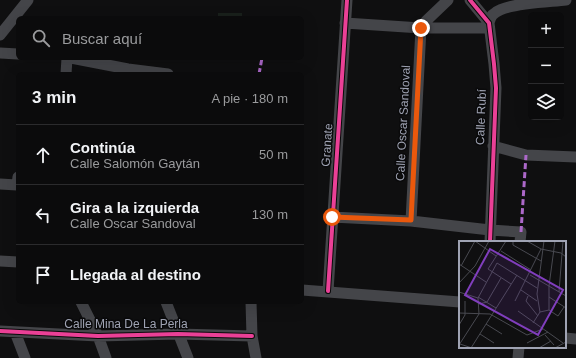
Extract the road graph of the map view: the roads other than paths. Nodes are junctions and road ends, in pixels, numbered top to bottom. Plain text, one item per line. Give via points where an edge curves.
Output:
1 (28, 0) edge
2 (347, 0) edge
3 (448, 0) edge
4 (470, 0) edge
5 (566, 0) edge
6 (345, 22) junction
7 (489, 26) junction
8 (421, 28) junction
9 (0, 35) edge
10 (0, 53) edge
11 (16, 54) edge
12 (67, 60) edge
13 (81, 60) edge
14 (66, 72) edge
15 (152, 72) edge
16 (492, 146) junction
17 (576, 158) edge
18 (16, 183) edge
19 (0, 184) edge
20 (332, 217) junction
21 (411, 220) junction
22 (490, 230) junction
23 (521, 237) edge
24 (490, 241) edge
25 (0, 261) edge
26 (16, 262) edge
27 (304, 290) edge
28 (328, 291) junction
29 (459, 302) edge
30 (82, 304) edge
31 (167, 304) edge
32 (251, 304) edge
33 (0, 331) edge
34 (15, 332) junction
35 (178, 334) junction
36 (98, 336) junction
37 (252, 336) junction
38 (566, 338) edge
39 (576, 339) edge
40 (519, 348) edge
41 (25, 358) edge
42 (106, 358) edge
43 (188, 358) edge
44 (256, 358) edge
45 (518, 358) edge

1 - 9 street
2 - 6 street, Granate
3 - 8 street
4 - 7 street
5 - 7 street via 509,7 495,12
6 - 8 street
6 - 20 street, Granate
7 - 8 street
7 - 16 street, Calle Rubí via 496,88
8 - 21 street, Calle Oscar Sandoval
10 - 11 street
12 - 14 street
13 - 15 street
16 - 17 street via 526,155
16 - 22 street, Calle Rubí
18 - 19 street
20 - 21 street
20 - 28 street, Granate
21 - 22 street
22 - 23 street
22 - 24 street, Calle Rubí
25 - 26 street
27 - 28 street
28 - 29 street
30 - 36 street
31 - 35 street
32 - 37 street
33 - 34 street, Calle Mina De La Perla
34 - 36 street, Calle Mina De La Perla
34 - 41 street
35 - 36 street, Calle Mina De La Perla
35 - 37 street, Calle Mina De La Perla
35 - 43 street
36 - 42 street
37 - 44 street
38 - 39 street
40 - 45 street

